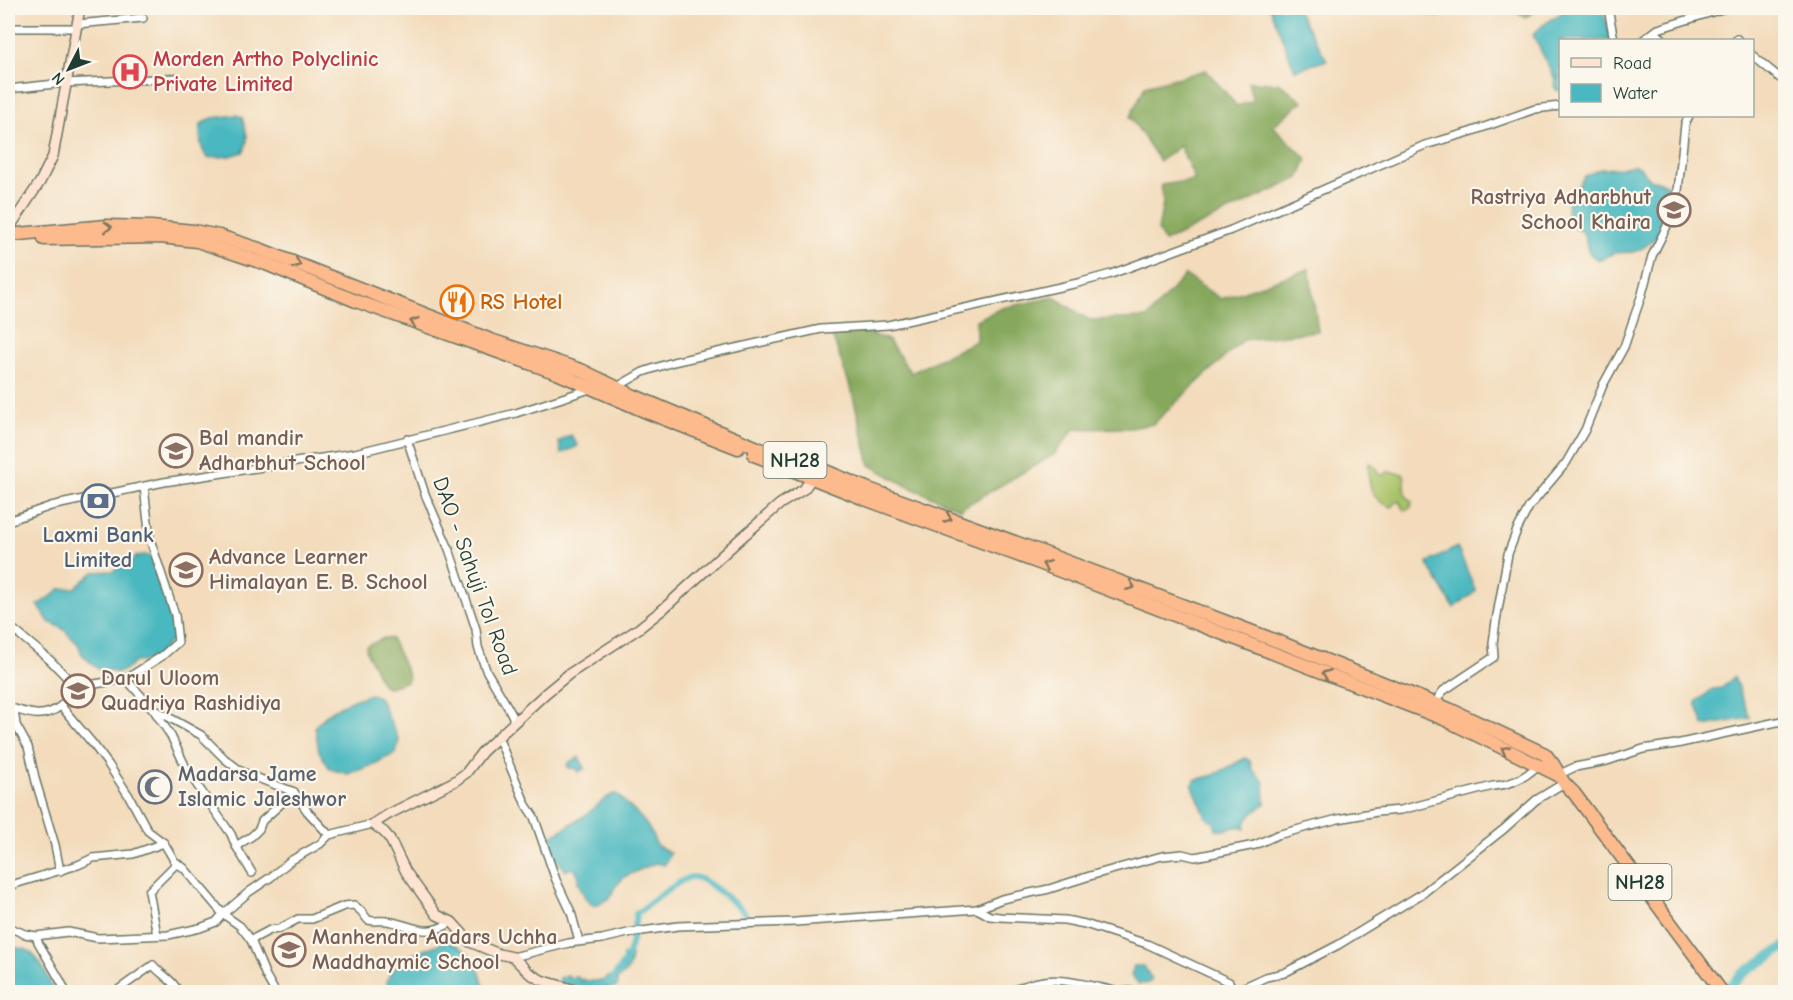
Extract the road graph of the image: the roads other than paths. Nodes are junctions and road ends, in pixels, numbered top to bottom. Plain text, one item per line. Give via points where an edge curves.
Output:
1 (80, 8) edge
2 (1608, 8) edge
3 (1725, 8) edge
4 (143, 18) dead end
5 (77, 26) junction
6 (8, 28) edge
7 (1655, 32) junction
8 (1614, 39) edge
9 (1644, 39) edge
10 (1663, 39) edge
11 (1754, 57) edge
12 (177, 78) dead end
13 (65, 83) junction
14 (1785, 83) edge
15 (8, 89) edge
16 (1559, 106) edge
17 (1688, 117) edge
18 (8, 230) edge
19 (8, 235) edge
20 (8, 242) edge
21 (586, 382) junction
22 (617, 387) junction
23 (407, 439) junction
24 (812, 478) junction
25 (144, 487) junction
26 (864, 493) junction
27 (8, 521) edge
28 (8, 625) edge
29 (126, 679) junction
30 (76, 687) junction
31 (1434, 704) junction
32 (61, 706) junction
33 (11, 708) edge
34 (152, 708) junction
35 (1785, 720) edge
36 (513, 724) junction
37 (498, 737) junction
38 (1538, 766) junction
39 (1561, 779) junction
40 (294, 792) junction
41 (373, 824) junction
42 (329, 835) junction
43 (164, 843) junction
44 (236, 846) junction
45 (177, 863) junction
46 (60, 871) junction
47 (252, 873) dead end
48 (8, 886) edge
49 (977, 909) junction
50 (223, 914) junction
51 (452, 922) junction
52 (8, 927) edge
53 (157, 935) junction
54 (36, 936) junction
55 (251, 940) junction
56 (579, 941) junction
57 (513, 957) junction
58 (1233, 990) junction
59 (66, 993) edge
60 (115, 993) edge
61 (178, 993) edge
62 (273, 993) edge
63 (582, 993) edge
64 (1011, 993) edge
65 (1145, 993) edge
66 (1182, 993) edge
67 (1722, 993) edge

1 - 5 street
2 - 8 street
3 - 7 street
4 - 5 street
5 - 6 street
5 - 13 street
7 - 9 street
7 - 10 street
11 - 14 street
12 - 13 street
13 - 15 street
13 - 18 street via 53,156
16 - 22 street via 1534,109 1425,145 1231,230 1111,274 888,325 821,328 673,362 643,372
17 - 31 street via 1678,191 1652,256 1624,347 1581,438 1566,463 1529,507 1508,554 1494,657 1443,691
19 -> 21 highway, NH28 via 106,226 219,236 491,340
21 -> 20 highway, NH28 via 197,241 160,237
21 - 22 highway, NH28
21 - 23 street via 561,399
21 - 24 highway, NH28 via 649,413
22 - 26 highway, NH28 via 760,449 823,470
23 - 25 street via 355,453
23 - 36 street, DAO - Sahuji Tol Road via 458,573 486,670 513,717
24 - 26 highway, NH28
24 - 36 street via 662,610 569,674
25 - 27 street via 51,506
25 - 29 street via 150,539 175,615 178,642
26 -> 31 highway, NH28 via 1042,552
38 -> 26 highway, NH28 via 1444,719
28 - 30 street
29 - 30 street
29 - 34 street
30 - 32 street
31 - 39 highway, NH28 via 1545,754
32 - 33 street via 42,715
32 - 43 street via 108,764 148,831
33 - 46 street via 28,747
34 - 40 street via 201,735 242,772
34 - 44 street
35 - 39 street via 1643,749 1575,767
36 - 37 street
37 - 41 street via 455,781
37 - 56 street via 525,805 534,817
38 - 39 highway, NH28
38 - 49 street via 1526,777 1500,786 1401,810 1338,819 1208,855 1162,856
39 - 58 street via 1504,829 1407,903 1284,973
39 - 67 highway, NH28
40 - 42 street
40 - 44 street via 262,821 260,829
41 - 42 street
41 - 51 street via 390,839 406,872 437,915
42 - 50 street
43 - 45 street
43 - 46 street via 134,854 93,858
44 - 47 street
45 - 50 street
45 - 53 street via 149,891
46 - 48 street
49 - 56 street via 678,926
49 - 58 street via 990,916 1085,924 1147,944 1229,982
50 - 53 street via 216,922 200,928
50 - 55 street
51 - 55 street via 441,929 418,930 368,920 354,905 349,905 312,919 298,919
51 - 57 street via 470,942
52 - 54 street
53 - 54 street via 98,938 68,932
54 - 59 street
55 - 62 street
56 - 57 street
57 - 63 street via 541,980
58 - 66 street
60 - 61 street via 153,965 171,980
64 - 65 street via 1031,983 1061,980

